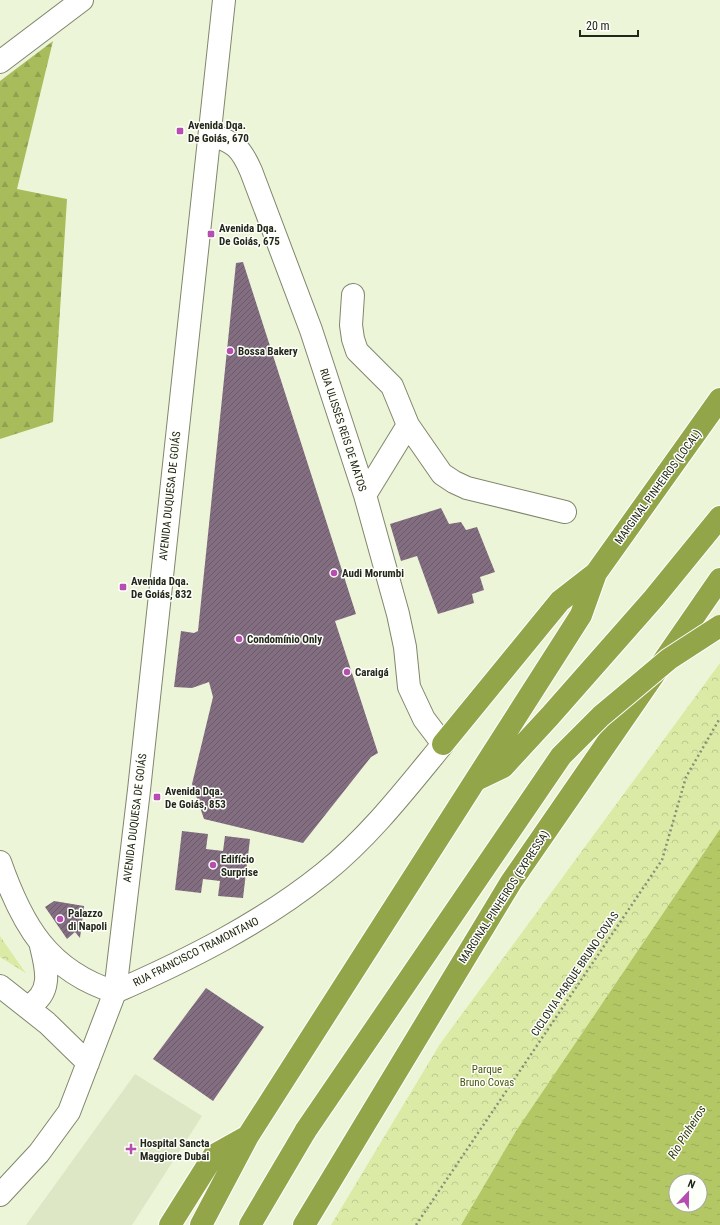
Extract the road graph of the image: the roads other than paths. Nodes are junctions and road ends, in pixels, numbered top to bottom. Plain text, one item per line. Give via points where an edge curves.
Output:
1 (82, 0) edge
2 (224, 0) edge
3 (0, 62) edge
4 (210, 135) junction
5 (353, 295) dead end
6 (720, 399) edge
7 (408, 425) junction
8 (365, 495) junction
9 (565, 512) dead end
10 (720, 517) edge
11 (596, 573) junction
12 (720, 578) edge
13 (720, 626) edge
14 (443, 744) junction
15 (477, 779) junction
16 (0, 862) edge
17 (41, 946) junction
18 (0, 986) edge
19 (115, 992) junction
20 (27, 1007) junction
21 (88, 1062) junction
22 (248, 1136) junction
23 (0, 1194) edge
24 (170, 1225) edge
25 (201, 1225) edge
26 (250, 1225) edge
27 (304, 1225) edge

1 - 3 street
2 - 4 street, AVENIDA DUQUESA DE GOIÁS
4 - 8 street, RUA ULISSES REIS DE MATOS via 232,142 243,154 248,165 311,330
4 - 19 street, AVENIDA DUQUESA DE GOIÁS via 140,790
5 - 7 street via 351,325 357,351 392,386
6 - 11 highway, MARGINAL PINHEIROS (LOCAL)
7 - 8 street
7 - 9 street via 442,474 454,482 467,488
8 - 14 street, RUA ULISSES REIS DE MATOS via 398,614 405,646 409,687 424,719
10 - 15 highway via 654,598 503,767
11 - 14 highway via 560,601
11 - 15 highway via 581,615
12 - 27 highway, MARGINAL PINHEIROS (EXPRESSA) via 511,882
13 - 26 highway, bridge via 669,659 601,716 561,756 306,1130
14 - 19 street, RUA FRANCISCO TRAMONTANO via 388,811 325,872 293,897 257,921 156,975
15 - 22 highway
16 - 17 street via 11,894
17 - 19 street via 80,979
17 - 20 street via 46,966 43,995
18 - 20 street
19 - 21 street
20 - 21 street
21 - 23 street via 69,1112 39,1153
22 - 24 highway via 214,1155
22 - 25 highway

